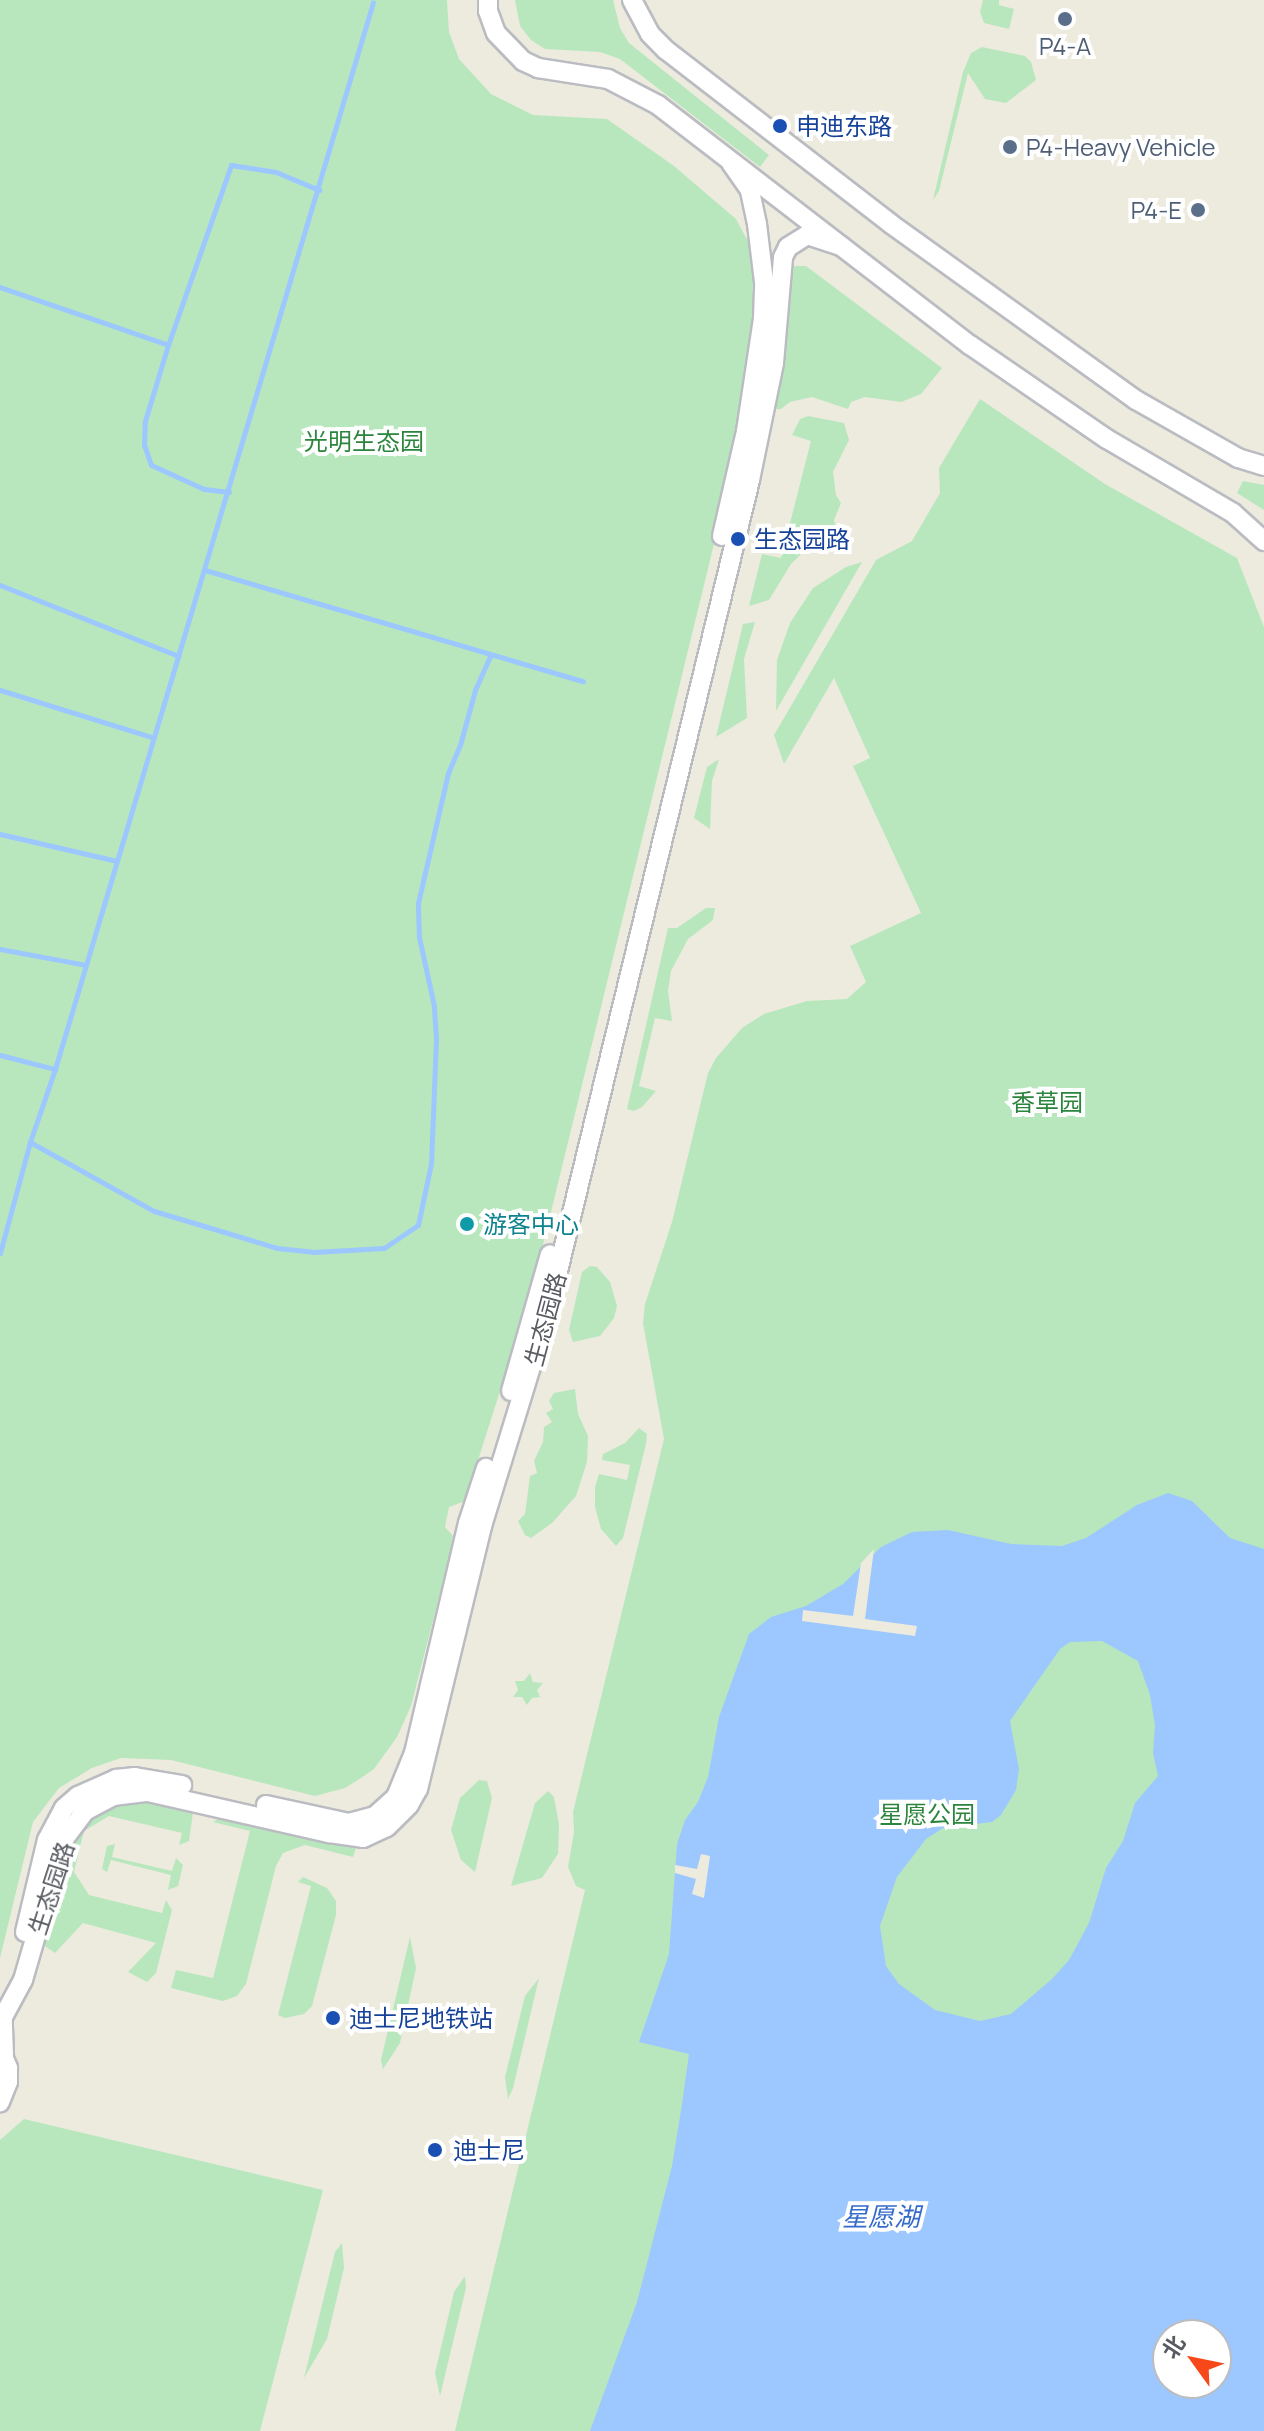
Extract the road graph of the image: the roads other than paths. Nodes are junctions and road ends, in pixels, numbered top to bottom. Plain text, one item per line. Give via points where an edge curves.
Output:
1 (488, 0) edge
2 (632, 0) edge
3 (731, 163) junction
4 (841, 246) junction
5 (1264, 466) edge
6 (1264, 541) edge
7 (0, 1996) edge
8 (2, 2052) edge
9 (0, 2102) edge

1 - 3 street via 496,33 523,61 608,79 658,105
2 - 5 street via 650,34 689,69 891,224 1123,391 1238,458
3 - 4 street
3 - 7 street, 生态园路 via 750,190 764,282 759,363 746,431 570,1177 515,1381 468,1523 404,1781 386,1808 349,1823 154,1779 116,1779 87,1791 64,1808 47,1840 22,1947
4 - 6 street via 997,364 1107,439 1233,513
4 - 8 street, 生态园路 via 807,235 783,257 774,363 750,480 548,1312 485,1513 418,1789 387,1827 363,1838 148,1792 113,1796 85,1811 64,1839 23,1980 3,2017
8 - 9 street via 8,2082

